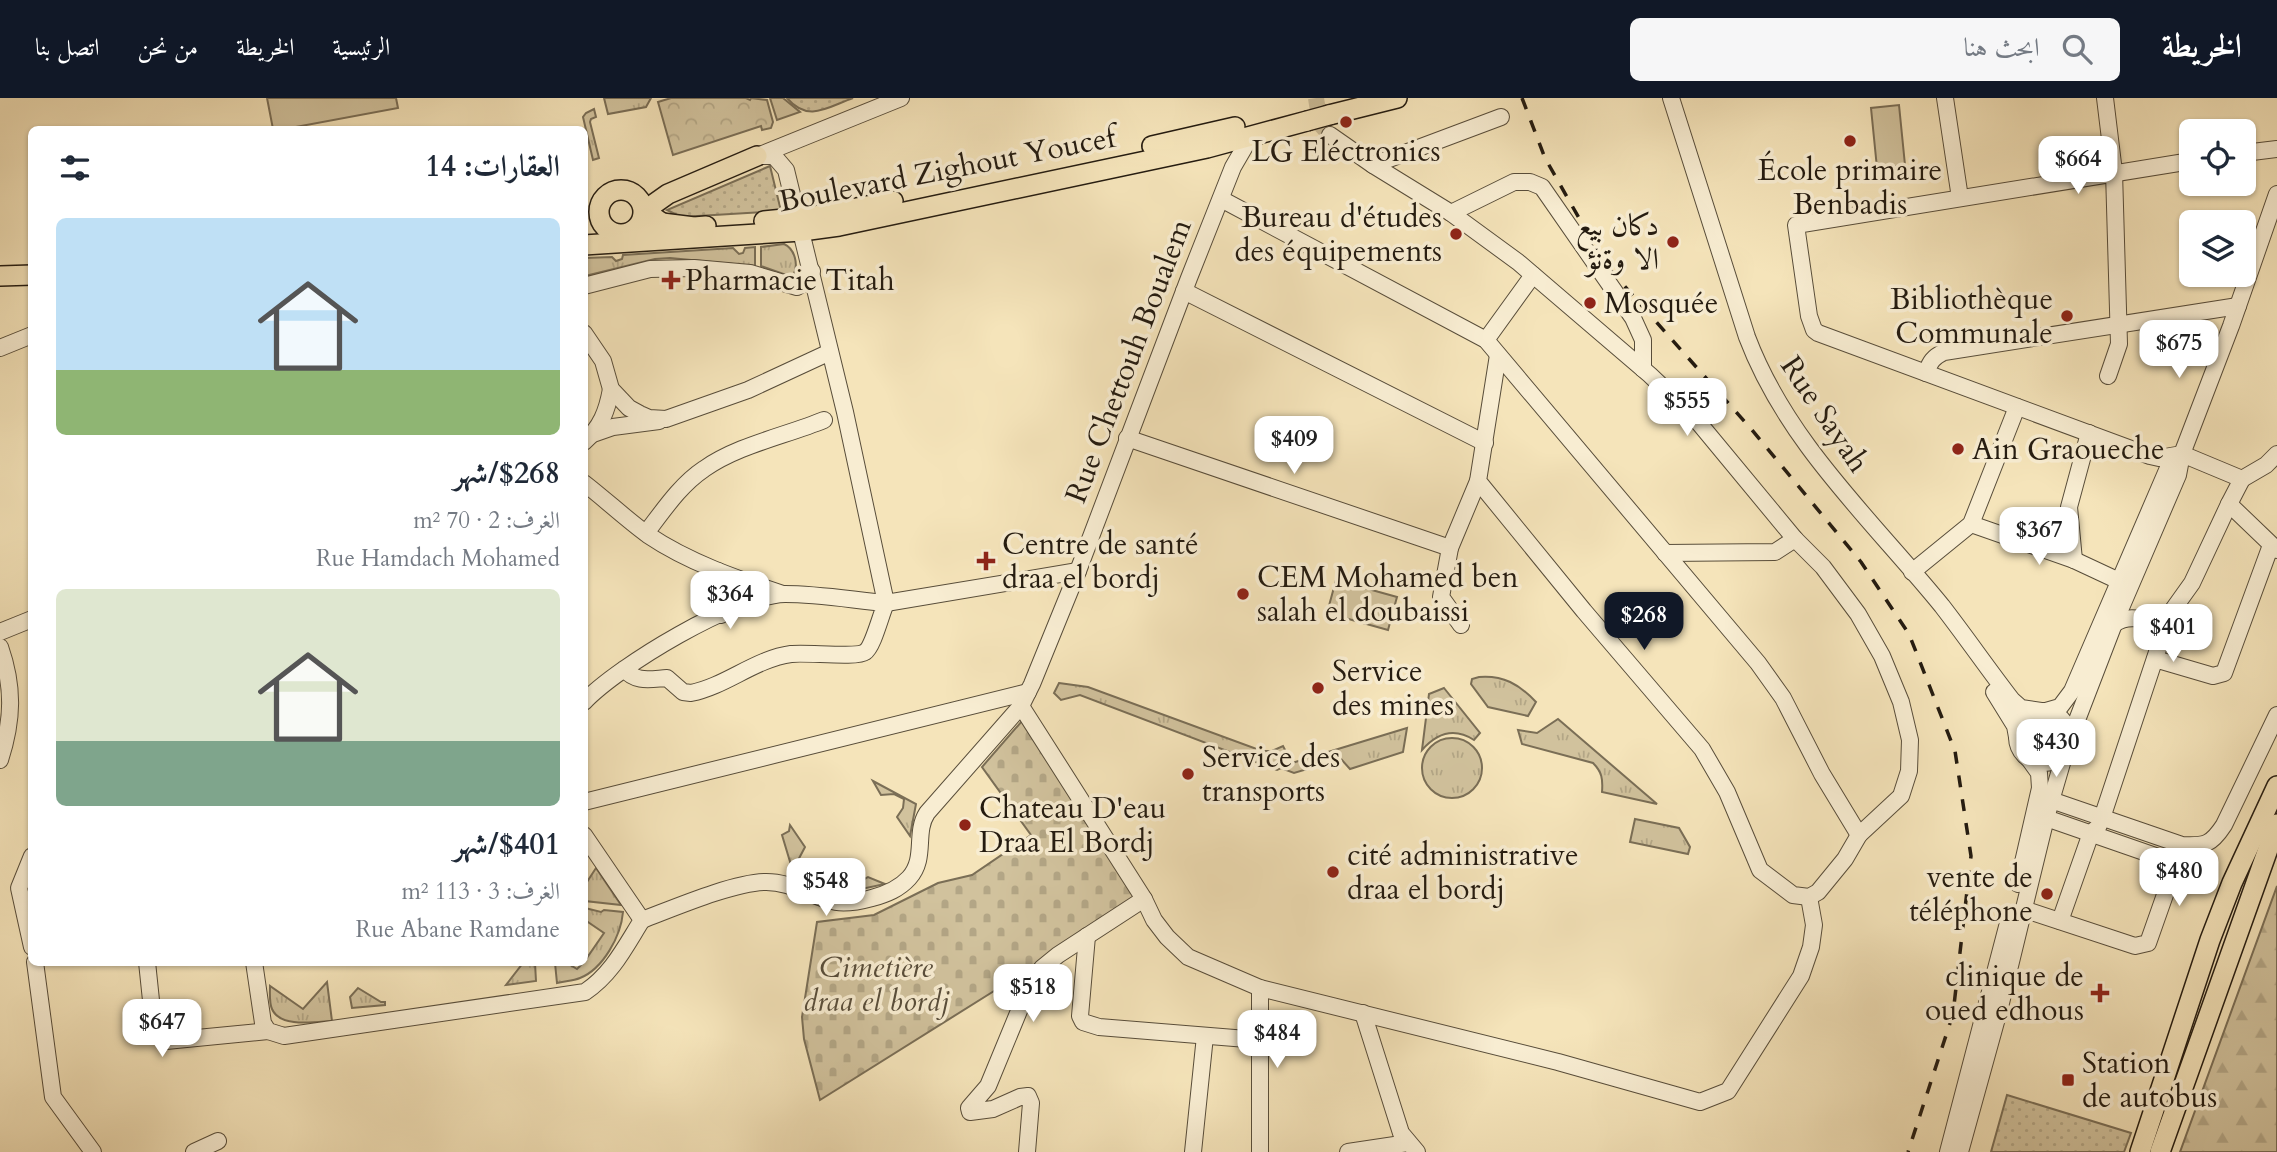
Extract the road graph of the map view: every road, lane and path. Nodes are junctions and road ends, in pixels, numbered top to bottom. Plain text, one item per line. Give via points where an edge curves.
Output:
1 (901, 98) edge
2 (1397, 98) edge
3 (1660, 98) edge
4 (1671, 98) edge
5 (1681, 98) edge
6 (1945, 98) edge
7 (2105, 98) edge
8 (1333, 105) edge
9 (1306, 115) junction
10 (1500, 117) dead end
11 (1329, 135) tunnel mouth
12 (805, 136) junction
13 (1251, 136) junction
14 (1207, 148) junction
15 (2277, 149) edge
16 (2256, 152) edge
17 (758, 156) junction
18 (2179, 163) edge
19 (1373, 165) junction
20 (786, 170) junction
21 (1231, 172) junction
22 (2114, 172) junction
23 (627, 191) junction
24 (668, 194) junction
25 (2277, 194) edge
26 (1960, 198) junction
27 (1221, 199) junction
28 (600, 208) junction
29 (1451, 212) junction
30 (588, 222) edge
31 (805, 222) junction
32 (1710, 223) junction
33 (661, 232) junction
34 (627, 233) junction
35 (2271, 234) edge
36 (592, 244) edge
37 (28, 262) edge
38 (0, 263) edge
39 (812, 271) junction
40 (28, 275) edge
41 (1533, 275) junction
42 (0, 276) edge
43 (588, 285) edge
44 (790, 286) junction
45 (1184, 291) junction
46 (2238, 306) junction
47 (823, 322) junction
48 (2117, 325) junction
49 (28, 337) edge
50 (588, 339) edge
51 (1486, 340) junction
52 (0, 348) edge
53 (830, 352) junction
54 (1498, 355) junction
55 (1643, 369) junction
56 (1926, 373) junction
57 (2108, 376) dead end
58 (611, 389) junction
59 (2017, 407) junction
60 (666, 419) junction
61 (824, 420) dead end
62 (2089, 433) junction
63 (589, 438) edge
64 (1127, 438) junction
65 (1485, 443) junction
66 (2277, 454) edge
67 (2170, 459) junction
68 (2242, 479) junction
69 (1478, 481) junction
70 (588, 486) edge
71 (2230, 504) junction
72 (1971, 524) junction
73 (646, 533) junction
74 (1795, 539) junction
75 (2274, 547) edge
76 (1450, 548) junction
77 (1665, 554) junction
78 (2074, 560) junction
79 (716, 569) junction
80 (1078, 571) junction
81 (1912, 572) junction
82 (2119, 581) junction
83 (783, 594) junction
84 (2125, 597) junction
85 (886, 603) junction
86 (721, 615) junction
87 (2138, 618) junction
88 (28, 621) edge
89 (2114, 624) junction
90 (1461, 625) dead end
91 (2165, 628) junction
92 (0, 632) edge
93 (1971, 646) junction
94 (0, 648) edge
95 (2155, 659) junction
96 (624, 669) junction
97 (588, 699) edge
98 (1024, 699) junction
99 (2043, 711) junction
100 (2277, 715) edge
101 (2017, 737) junction
102 (2068, 743) junction
103 (2029, 759) junction
104 (0, 760) edge
105 (2277, 786) edge
106 (2051, 800) junction
107 (588, 801) edge
108 (2046, 818) junction
109 (2102, 818) junction
110 (2277, 824) edge
111 (2091, 833) junction
112 (1859, 835) junction
113 (588, 841) edge
114 (28, 866) edge
115 (1809, 897) junction
116 (1144, 899) junction
117 (2023, 909) junction
118 (642, 920) junction
119 (2060, 921) junction
120 (28, 929) edge
121 (1087, 936) junction
122 (36, 966) edge
123 (147, 966) edge
124 (254, 966) edge
125 (1260, 988) junction
126 (1363, 1013) junction
127 (268, 1031) junction
128 (1205, 1036) junction
129 (1259, 1040) junction
130 (218, 1141) dead end
131 (1412, 1147) edge
132 (93, 1152) edge
133 (194, 1152) edge
134 (1027, 1152) edge
135 (1193, 1152) edge
136 (1260, 1152) edge
137 (1348, 1152) edge
138 (1948, 1152) edge
139 (1961, 1152) edge
140 (2140, 1152) edge
141 (2160, 1152) edge

1 - 12 street
2 - 8 main road, Boulevard Zighout Youcef
3 - 32 street via 1691,189
4 - 32 street, Rue Sayah
5 - 32 street via 1707,184
6 - 26 street
7 - 22 street
8 - 9 main road, Boulevard Zighout Youcef
9 - 13 main road, Boulevard Zighout Youcef
9 - 31 main road, Boulevard Zighout Youcef
10 - 19 street
11 - 19 street
12 - 17 street
12 - 20 street via 791,152
13 - 14 main road, Boulevard Zighout Youcef
13 - 21 street, Rue Chettouh Boualem
14 - 21 street via 1230,152
14 - 31 main road, Boulevard Zighout Youcef via 839,226
15 - 16 street
17 - 20 street via 774,156
17 - 24 main road
18 - 22 street
19 - 29 street
20 - 31 street
21 - 27 street, Rue Chettouh Boualem
22 - 26 street
22 - 48 street
23 - 24 main road
23 - 28 main road via 610,194
23 - 34 main road via 639,200 643,213 642,220
24 - 33 main road via 651,206
25 - 35 street
26 - 56 street via 1796,225 1814,330
27 - 45 street, Rue Chettouh Boualem
27 - 51 street
28 - 30 main road
28 - 34 main road via 605,227
29 - 41 street
29 - 55 street via 1514,182 1542,187 1633,318 1643,340
31 - 33 main road, Boulevard Zighout Youcef
31 - 39 street
32 - 81 street, Rue Sayah via 1747,337 1769,388 1820,463
33 - 34 main road via 637,239
33 - 36 main road, Boulevard Zighout Youcef
34 - 36 main road
35 - 46 street
37 - 38 main road
39 - 44 street via 804,285
39 - 47 street
40 - 42 main road
41 - 51 street
41 - 55 street
43 - 44 street via 632,272 683,268 750,273
44 - 47 street via 813,303
45 - 64 street, Rue Chettouh Boualem
45 - 65 street
46 - 48 street
46 - 67 street
47 - 53 street
48 - 56 street via 1944,352
48 - 57 street via 2119,344
49 - 52 street
50 - 58 street via 603,361
51 - 54 street
53 - 60 street via 748,390
53 - 85 street
54 - 65 street
54 - 77 street
55 - 74 street via 1694,417
56 - 59 street
58 - 60 street via 640,414
58 - 63 street via 606,416
59 - 62 street
59 - 72 street
60 - 63 street via 613,427
61 - 73 street via 704,469
62 - 67 street
62 - 78 street via 2068,507
64 - 76 street
64 - 80 street, Rue Chettouh Boualem
65 - 69 street
66 - 68 street
67 - 68 street
67 - 82 street
67 - 84 street via 2178,475
68 - 71 street
69 - 76 street
69 - 115 street via 1703,749 1760,870 1793,895
70 - 73 street
71 - 75 street
71 - 91 street
72 - 78 street
72 - 81 street
73 - 79 street
74 - 77 street via 1776,552
74 - 112 street via 1858,614 1901,702 1910,740 1909,771 1901,796
75 - 95 street via 2224,673 2213,676
76 - 90 street via 1441,597
77 - 112 street via 1783,698
78 - 82 street
79 - 83 street
79 - 86 street via 729,590
80 - 85 street
80 - 98 street, Rue Chettouh Boualem
81 - 93 street, Rue Sayah
82 - 99 street via 2065,703
83 - 85 street
83 - 86 street
84 - 87 street
84 - 89 street
85 - 96 street via 863,654 783,656 691,693 667,678 639,679
86 - 96 street
87 - 89 street
87 - 91 street
88 - 92 street
89 - 102 street
91 - 95 street
93 - 99 street, Rue Sayah via 2012,700 2021,708
93 - 101 street, Rue Sayah
94 - 104 street via 12,695 9,731
95 - 109 street
96 - 97 street
98 - 107 street
98 - 116 street
98 - 118 street, Rue Chettouh Boualem via 934,804 921,826 919,864 908,879 884,895 836,902 790,885 764,882 745,884
99 - 101 street via 2026,718
99 - 102 street via 2057,715 2065,724
100 - 109 street via 2215,839 2201,846 2182,845
101 - 103 street
102 - 103 street via 2051,761
102 - 106 street
103 - 138 street via 2041,779 2038,800
105 - 140 main road via 2210,940
106 - 108 street
106 - 109 street
108 - 111 street
108 - 117 street
109 - 111 street
110 - 141 main road
111 - 119 street
111 - 119 street via 2167,860 2172,866 2148,943 2135,946
112 - 115 street via 1822,888
113 - 118 street
114 - 120 street via 19,888
115 - 126 street via 1814,925 1801,976 1728,1091 1700,1102
116 - 121 street
116 - 125 street via 1154,920 1188,957
117 - 119 street
117 - 139 street
118 - 127 street via 602,979 578,995 284,1036
121 - 128 street via 1083,1022
121 - 134 street via 1042,968 988,1086 969,1108 970,1112 984,1111 1028,1096
122 - 132 street via 53,1097
123 - 127 street via 154,1029 166,1041
124 - 127 street via 260,1016
125 - 126 street
125 - 129 street
126 - 131 street via 1401,1133
128 - 129 street
128 - 135 street
129 - 136 street
130 - 133 street
131 - 137 street

